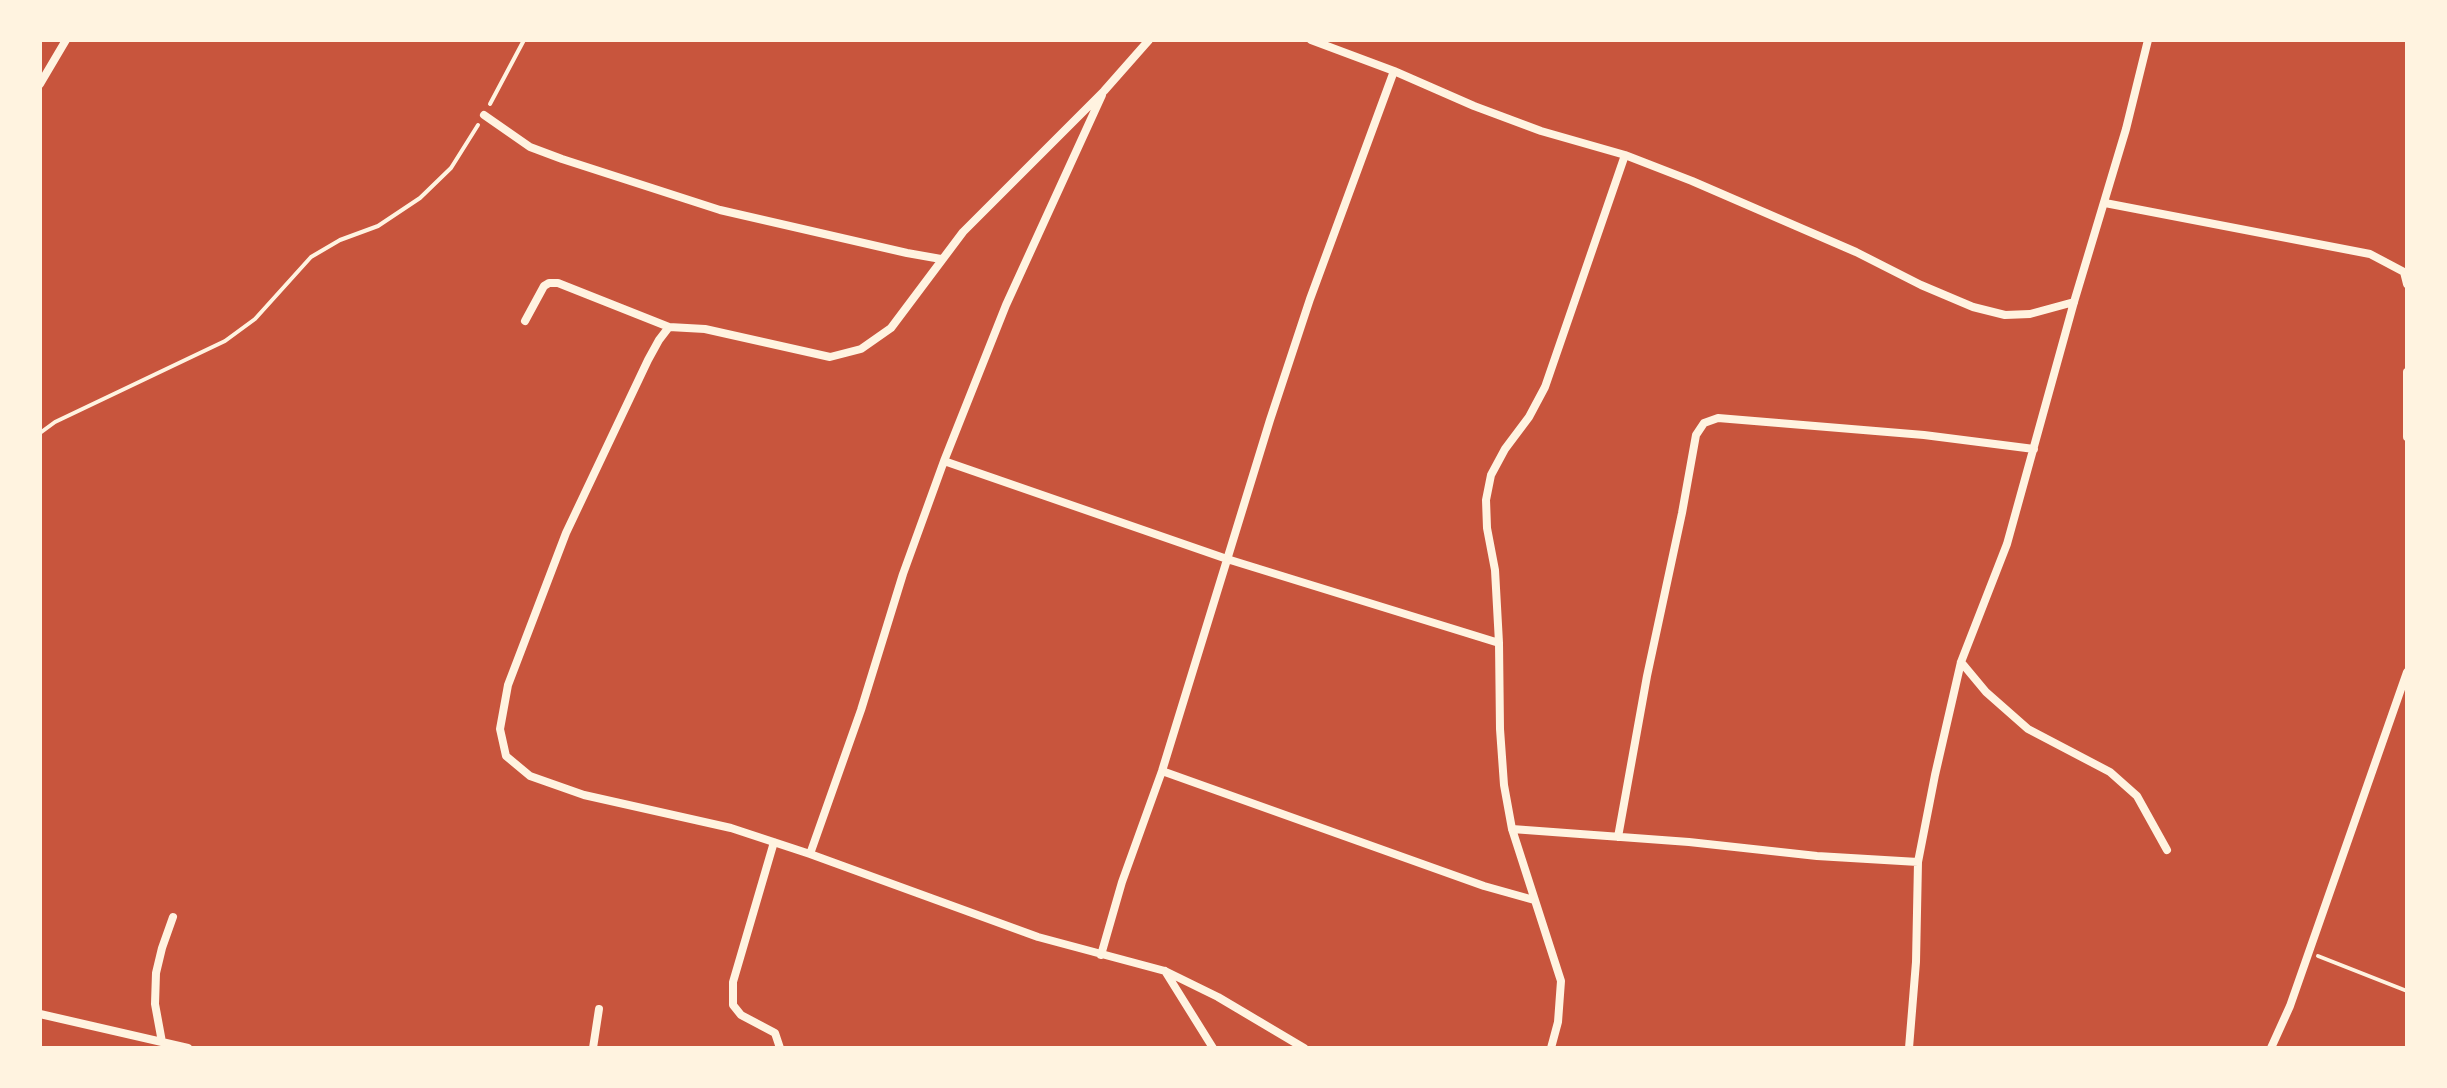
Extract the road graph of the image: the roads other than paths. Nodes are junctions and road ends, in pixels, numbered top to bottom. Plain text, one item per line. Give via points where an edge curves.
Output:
1 (66, 40) edge
2 (1149, 40) edge
3 (1311, 40) edge
4 (2148, 40) edge
5 (1394, 72) junction
6 (40, 84) edge
7 (1104, 91) junction
8 (484, 115) road end
9 (1625, 155) junction
10 (2105, 203) junction
11 (940, 259) junction
12 (2407, 284) edge
13 (2074, 302) junction
14 (525, 322) dead end
15 (669, 328) junction
16 (2407, 372) edge
17 (2407, 437) edge
18 (2034, 448) junction
19 (944, 461) junction
20 (1227, 560) junction
21 (1499, 643) junction
22 (1961, 662) junction
23 (2407, 672) edge
24 (1162, 770) junction
25 (1512, 829) junction
26 (1618, 837) junction
27 (774, 842) junction
28 (2167, 850) dead end
29 (810, 854) junction
30 (1918, 862) junction
31 (1534, 900) junction
32 (173, 918) dead end
33 (1100, 954) junction
34 (1165, 971) junction
35 (599, 1008) dead end
36 (40, 1014) edge
37 (162, 1042) junction
38 (188, 1048) edge
39 (594, 1048) edge
40 (780, 1048) edge
41 (1213, 1048) edge
42 (1304, 1048) edge
43 (1552, 1048) edge
44 (1910, 1048) edge
45 (2270, 1048) edge

1 - 6 street
2 - 7 street
3 - 5 street
4 - 10 street
5 - 9 street via 1524,125
5 - 20 street via 1310,299
7 - 11 street
7 - 19 street via 1006,305
8 - 11 street via 562,159 720,210
9 - 13 street via 1973,306 2030,314
9 - 21 street via 1545,387 1491,476 1486,500
10 - 12 street via 2370,254 2404,272
10 - 13 street
11 - 15 street via 891,328 861,349 830,357 705,329
13 - 18 street
14 - 15 street via 549,282
15 - 27 street via 566,532 508,684 500,728 506,756 530,776 584,796
16 - 17 street
18 - 22 street via 2007,544
18 - 26 street via 1718,418 1704,423 1696,435
19 - 20 street
19 - 29 street
20 - 21 street
20 - 24 street
21 - 25 street
22 - 28 street via 2028,729 2110,772 2137,796
22 - 30 street
23 - 45 street
24 - 31 street
24 - 33 street
25 - 26 street
25 - 31 street
26 - 30 street
27 - 29 street
27 - 40 street via 733,982 733,1004 775,1032
29 - 33 street
30 - 44 street
31 - 43 street via 1561,981
32 - 37 street via 156,973
33 - 34 street
34 - 41 street
34 - 42 street
35 - 39 street
36 - 37 street
37 - 38 street

